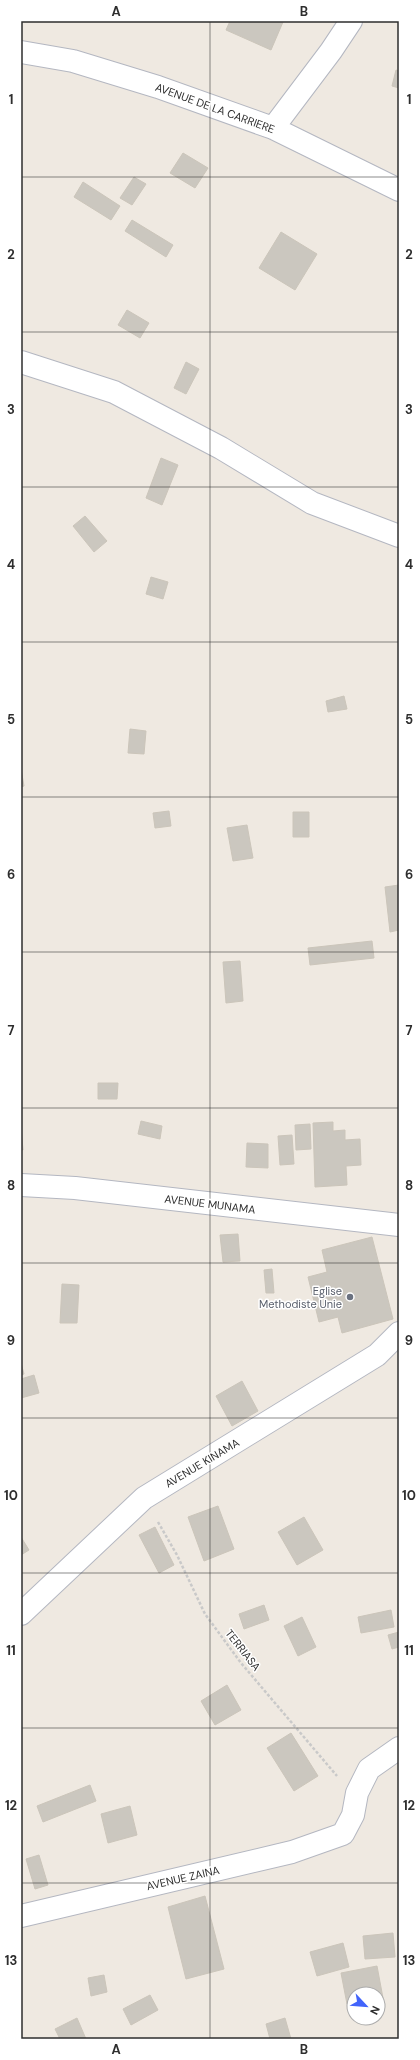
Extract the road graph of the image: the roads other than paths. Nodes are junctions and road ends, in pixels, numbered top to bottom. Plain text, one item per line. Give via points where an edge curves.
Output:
1 (351, 21) edge
2 (21, 52) edge
3 (273, 128) junction
4 (399, 190) edge
5 (21, 362) edge
6 (399, 536) edge
7 (21, 1185) edge
8 (399, 1225) edge
9 (399, 1333) edge
10 (21, 1614) edge
11 (399, 1748) edge
12 (21, 1916) edge

1 - 3 street
2 - 3 street, AVENUE DE LA CARRIERE via 74,61 150,84
3 - 4 street, AVENUE DE LA CARRIERE
5 - 6 street via 114,392 221,448 312,503
7 - 8 street, AVENUE MUNAMA via 75,1188
9 - 10 street, AVENUE KINAMA via 377,1355 144,1498
11 - 12 street, AVENUE ZAINA via 369,1769 357,1793 353,1815 343,1834 292,1852

